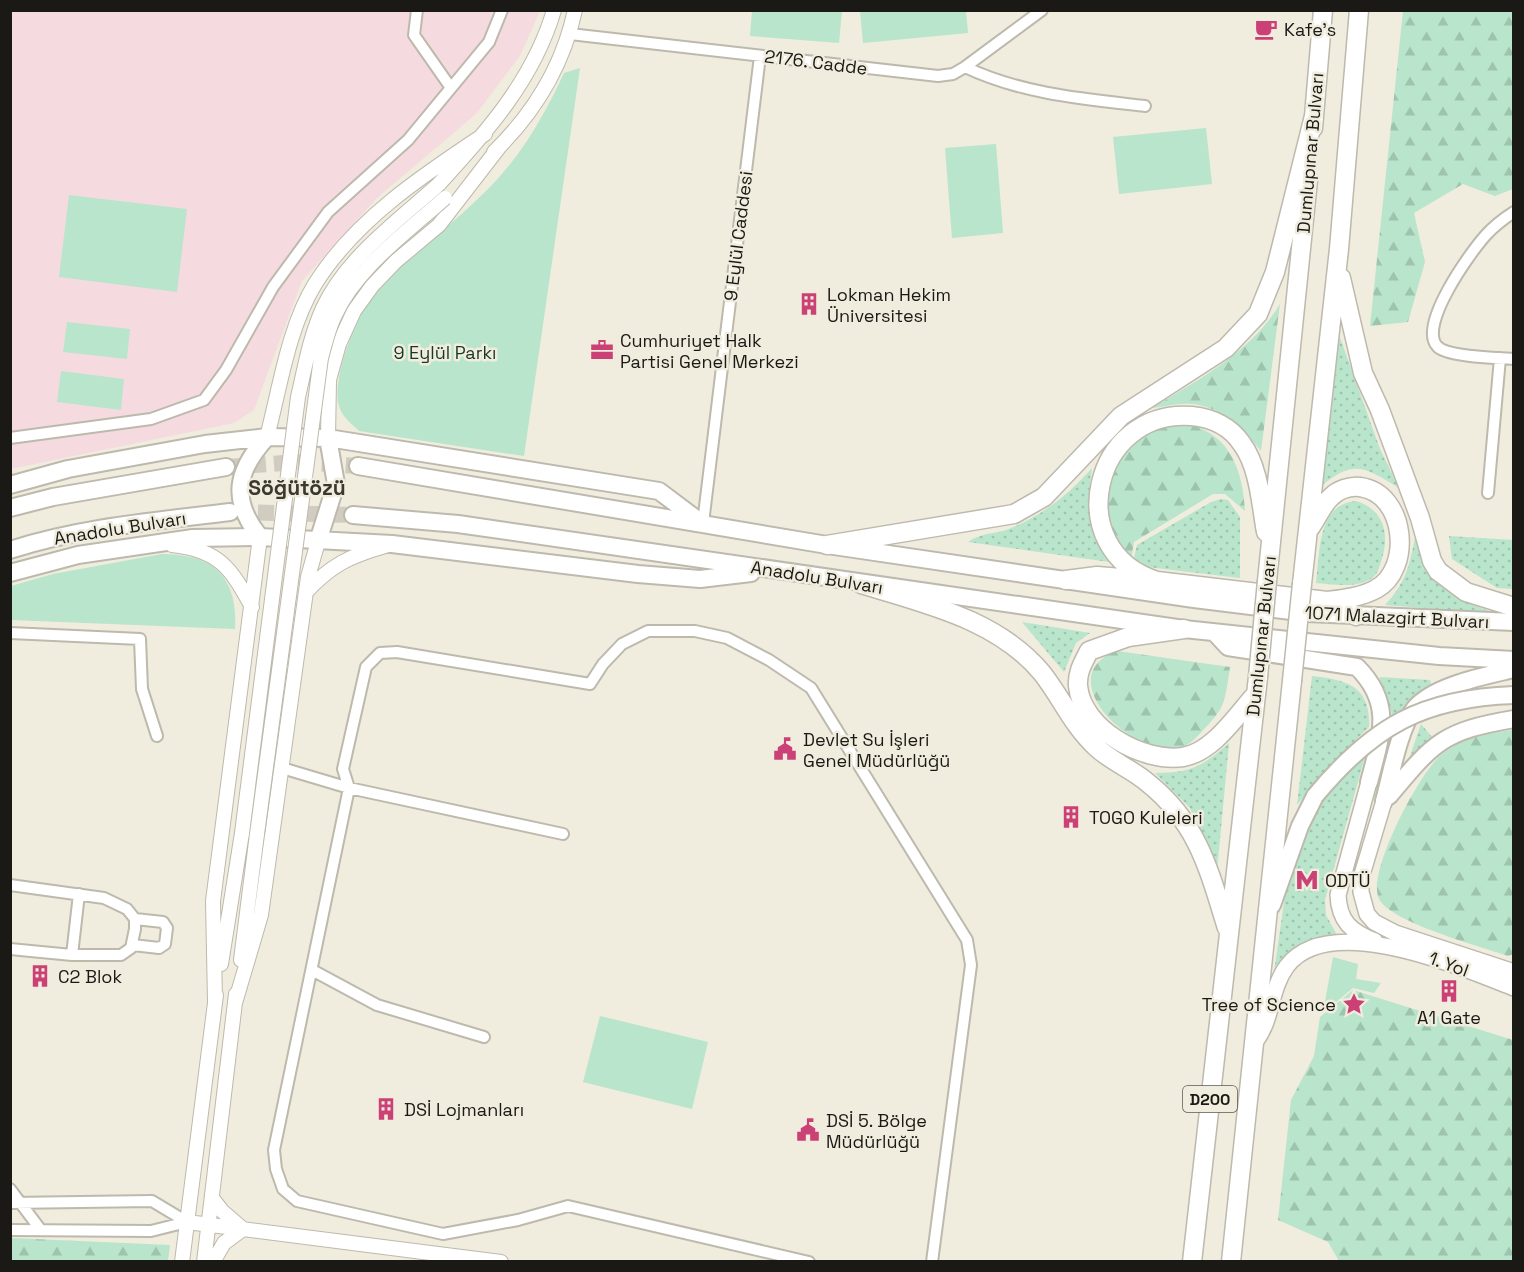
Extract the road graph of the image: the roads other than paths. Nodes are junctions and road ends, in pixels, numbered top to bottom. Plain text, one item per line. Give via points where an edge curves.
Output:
1 (417, 10) edge
2 (502, 10) edge
3 (554, 10) edge
4 (575, 10) edge
5 (1042, 10) edge
6 (1323, 10) edge
7 (1359, 10) edge
8 (570, 34) junction
9 (760, 56) junction
10 (965, 67) junction
11 (451, 88) junction
12 (1145, 106) dead end
13 (1314, 116) junction
14 (485, 134) junction
15 (500, 146) junction
16 (1514, 212) edge
17 (1338, 261) junction
18 (1500, 358) junction
19 (1514, 359) edge
20 (267, 437) junction
21 (10, 438) edge
22 (328, 438) junction
23 (358, 466) tunnel mouth
24 (226, 467) tunnel mouth
25 (10, 485) edge
26 (1488, 493) dead end
27 (10, 508) edge
28 (230, 513) tunnel mouth
29 (353, 515) tunnel mouth
30 (703, 523) junction
31 (1308, 532) junction
32 (261, 537) junction
33 (319, 538) junction
34 (155, 543) junction
35 (392, 544) junction
36 (827, 544) junction
37 (10, 550) edge
38 (1270, 552) junction
39 (776, 570) junction
40 (10, 573) edge
41 (1066, 580) junction
42 (1157, 581) junction
43 (861, 584) junction
44 (306, 592) junction
45 (1327, 601) junction
46 (252, 607) junction
47 (1514, 607) edge
48 (1280, 609) joint
49 (1356, 616) junction
50 (1514, 622) edge
51 (1184, 629) junction
52 (1214, 632) junction
53 (10, 633) edge
54 (1282, 640) joint
55 (1381, 650) junction
56 (1514, 660) edge
57 (1357, 667) junction
58 (1514, 669) edge
59 (1256, 686) junction
60 (1514, 695) edge
61 (1514, 719) edge
62 (157, 736) dead end
63 (282, 768) junction
64 (1369, 782) joint
65 (349, 788) junction
66 (1384, 801) junction
67 (563, 834) dead end
68 (10, 885) edge
69 (80, 894) junction
70 (135, 919) junction
71 (1264, 928) junction
72 (1388, 935) junction
73 (1229, 936) junction
74 (133, 945) junction
75 (10, 949) edge
76 (72, 955) junction
77 (312, 970) junction
78 (1513, 982) edge
79 (215, 1002) junction
80 (235, 1004) junction
81 (484, 1037) dead end
82 (1256, 1041) junction
83 (10, 1189) edge
84 (212, 1198) junction
85 (15, 1203) edge
86 (187, 1222) junction
87 (209, 1225) junction
88 (40, 1229) junction
89 (243, 1229) junction
90 (10, 1230) edge
91 (434, 1257) edge
92 (182, 1262) edge
93 (204, 1262) edge
94 (213, 1262) edge
95 (501, 1262) edge
96 (809, 1262) edge
97 (932, 1262) edge
98 (1192, 1262) edge
99 (1231, 1262) edge

1 - 11 street via 414,35
2 - 11 street via 489,42
3 - 14 street via 533,61
4 - 8 street
5 - 10 street, 2176. Cadde
6 - 13 highway, Dumlupınar Bulvarı
7 - 17 highway, Dumlupınar Bulvarı
8 - 9 street, 2176. Cadde
8 - 15 street via 531,111
9 - 10 street, 2176. Cadde via 939,76
9 - 30 street, 9 Eylül Caddesi
10 - 12 street via 997,82 1044,94
11 - 21 street via 408,140 328,212 273,287 226,370 204,400 151,419
13 - 36 highway via 1275,272 1258,314 1226,348 1121,416 1044,497 1014,514
13 - 38 highway, Dumlupınar Bulvarı
14 - 20 street via 429,171 368,221 315,285 300,316
14 - 79 street, bridge via 439,184 370,245 346,272 324,307 308,349 298,397 242,832
15 - 22 street via 439,225 396,261 354,311 329,380
15 - 80 street, bridge via 352,285 334,317 321,358
16 - 18 street via 1472,252 1447,293 1432,331 1438,348
17 - 31 highway, Dumlupınar Bulvarı
17 - 47 highway via 1363,374 1420,518 1432,561 1438,571 1466,592
18 - 19 street
18 - 26 street
20 - 22 main road
20 - 25 main road via 79,467
20 - 32 main road via 252,454 242,482 240,505
22 - 30 main road via 659,491
22 - 33 main road via 336,484
23 - 30 main road, Anadolu Bulvarı
24 - 27 main road
28 - 37 main road, Anadolu Bulvarı via 117,526 40,540
29 - 39 main road, Anadolu Bulvarı via 458,524
30 - 36 main road, Anadolu Bulvarı
31 - 45 highway via 1329,498 1356,487 1377,492 1397,520 1397,556 1384,583 1365,594
31 - 71 highway, Dumlupınar Bulvarı / D200, bridge
32 - 33 main road
32 - 34 main road
32 - 46 street
33 - 35 main road
33 - 44 street
34 - 40 main road via 78,555
34 - 46 street via 196,548 214,555 230,570
35 - 39 main road via 700,579
35 - 44 street via 352,556 324,573
36 - 41 main road, Anadolu Bulvarı
38 - 42 highway via 1252,464 1243,444 1228,427 1203,417 1175,414 1151,420 1126,436 1107,462 1098,493 1100,521 1116,557 1126,567
38 - 59 highway, Dumlupınar Bulvarı, bridge
39 - 43 main road, Anadolu Bulvarı
41 - 42 highway via 1097,576
41 - 48 main road, Anadolu Bulvarı
42 - 45 highway
43 - 51 main road, Anadolu Bulvarı
43 - 73 highway via 963,616 995,633 1025,656 1043,674 1095,746 1146,780 1187,823 1206,861
44 - 63 street
45 - 49 highway
46 - 79 street via 213,902
48 - 49 main road, 1071 Malazgirt Bulvarı
49 - 50 main road, 1071 Malazgirt Bulvarı
51 - 52 main road, Anadolu Bulvarı
51 - 59 highway via 1128,637 1089,651 1079,670 1078,687 1100,727 1120,743 1140,753 1184,757 1202,750
52 - 54 main road, Anadolu Bulvarı
52 - 57 main road via 1228,647
53 - 62 street via 140,639 142,689
54 - 55 main road, 1071 Malazgirt Bulvarı
55 - 56 main road, 1071 Malazgirt Bulvarı
55 - 57 main road
57 - 64 main road via 1377,691 1382,705
58 - 66 main road via 1452,687 1415,708
59 - 73 highway, Dumlupınar Bulvarı / D200
60 - 71 main road, bridge via 1474,696 1409,715 1388,726 1337,770 1316,796 1300,826
61 - 66 main road via 1453,733 1418,761
63 - 65 street
63 - 80 street via 261,915
64 - 72 main road via 1341,879 1338,909 1353,930
65 - 67 street
65 - 77 street
65 - 97 street via 343,769 366,667 380,653 397,652 590,684 622,644 648,631 695,631 727,638 811,688 967,940 971,965
66 - 72 main road via 1360,892 1367,914
68 - 69 street
69 - 70 street via 111,900
69 - 76 street
70 - 74 street
70 - 74 street via 163,922 167,935 165,945 159,948
71 - 82 highway, Dumlupınar Bulvarı / D200
72 - 78 main road, 1. Yol via 1414,951
72 - 78 main road, 1. Yol via 1481,961
72 - 82 main road via 1325,945 1299,955 1276,986 1268,1023
73 - 98 highway, Dumlupınar Bulvarı / D200
74 - 76 street via 122,956
75 - 76 street
77 - 81 street via 377,1005
77 - 96 street via 274,1150 283,1189 297,1201 443,1234 568,1206
79 - 86 street
80 - 84 street
82 - 99 highway, Dumlupınar Bulvarı / D200
83 - 85 street
84 - 87 street
84 - 89 street
85 - 86 street via 152,1201
85 - 88 street
86 - 87 street
86 - 88 street via 151,1231
86 - 92 street
87 - 89 street
87 - 93 street
88 - 90 street
89 - 91 street
89 - 94 street via 224,1243
91 - 95 street

